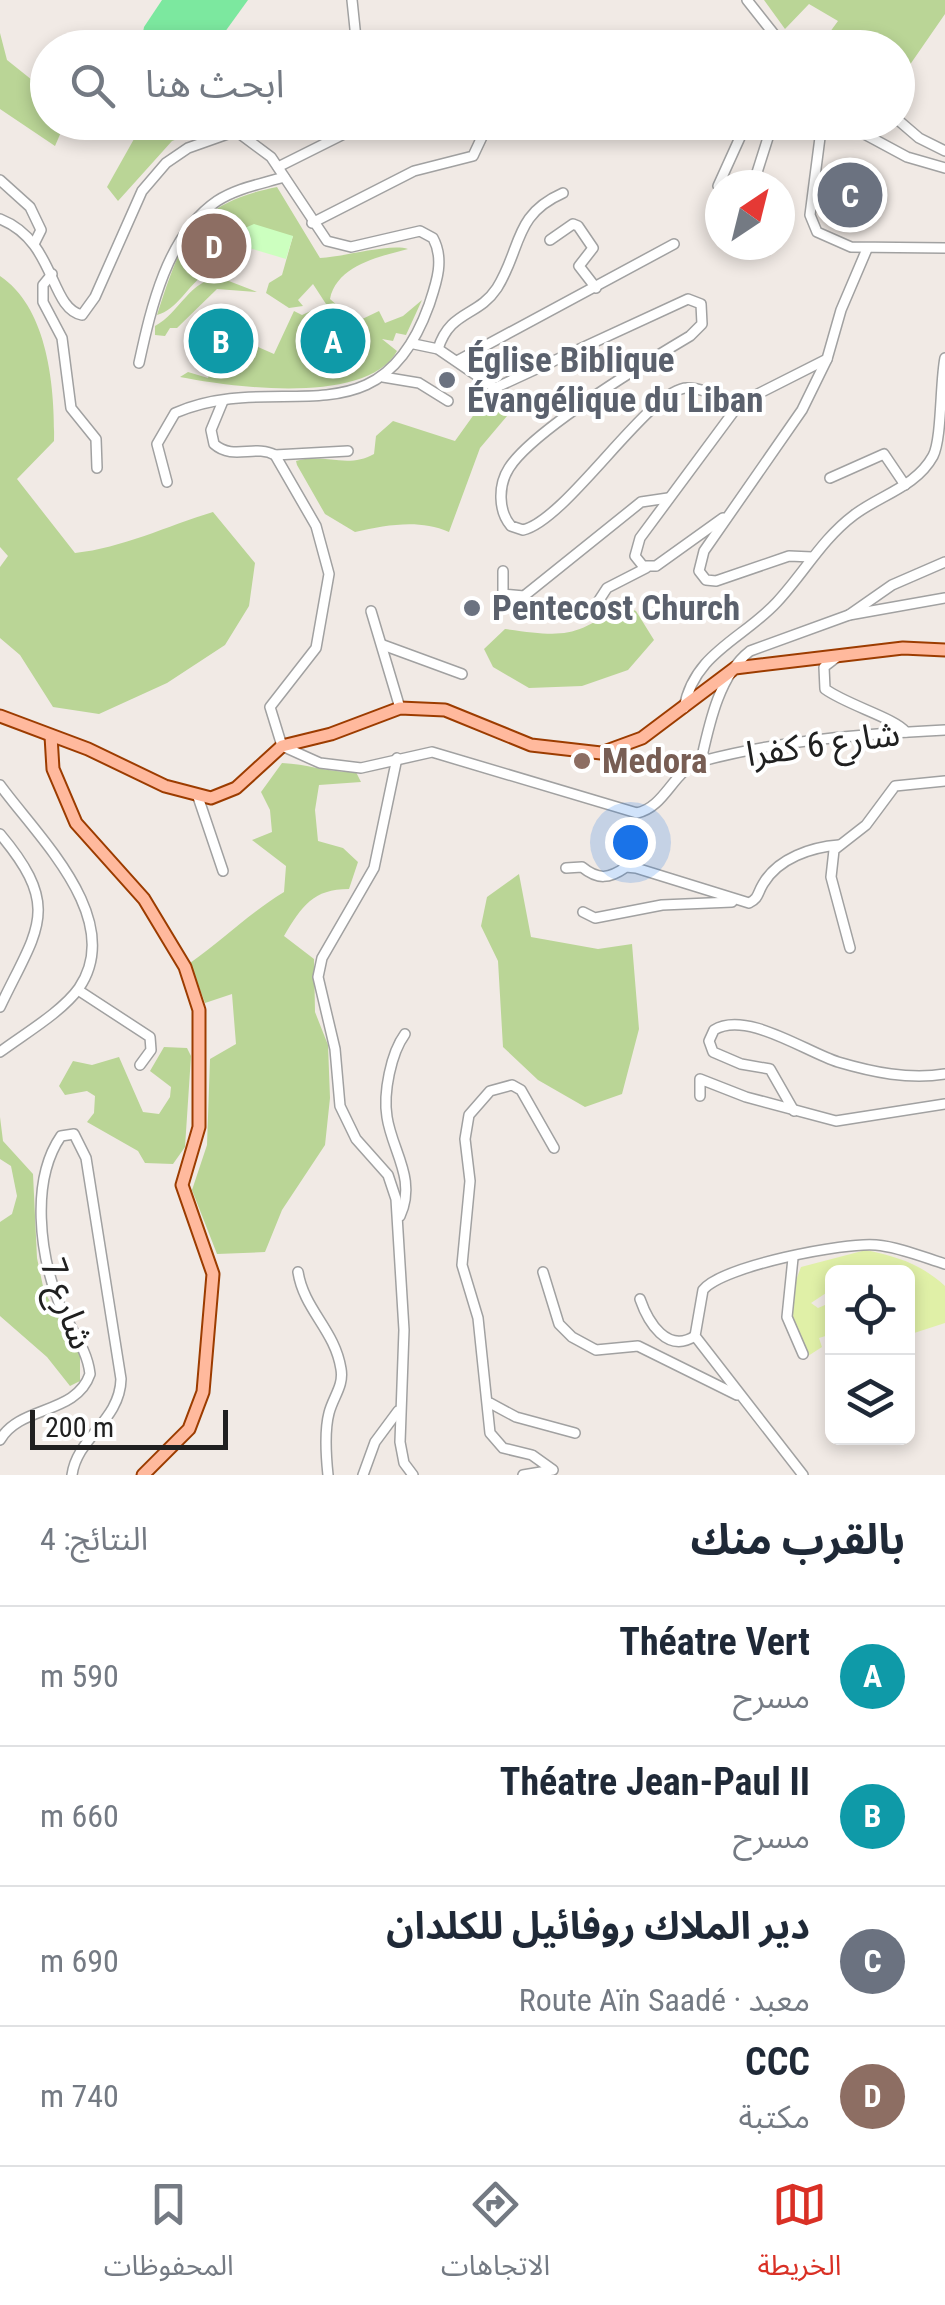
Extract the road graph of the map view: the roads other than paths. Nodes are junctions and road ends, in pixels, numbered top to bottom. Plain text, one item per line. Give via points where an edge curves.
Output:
1 (352, 0) edge
2 (747, 0) edge
3 (355, 30) edge
4 (771, 30) edge
5 (915, 135) edge
6 (211, 140) edge
7 (251, 140) edge
8 (332, 140) edge
9 (481, 140) edge
10 (739, 140) edge
11 (767, 140) edge
12 (819, 140) edge
13 (876, 140) edge
14 (945, 151) edge
15 (278, 167) junction
16 (945, 168) edge
17 (725, 170) edge
18 (758, 170) edge
19 (284, 177) junction
20 (0, 180) edge
21 (563, 193) dead end
22 (0, 219) edge
23 (312, 224) junction
24 (550, 240) dead end
25 (35, 242) junction
26 (674, 244) dead end
27 (945, 248) edge
28 (867, 249) junction
29 (52, 274) junction
30 (596, 288) junction
31 (414, 344) junction
32 (438, 349) junction
33 (827, 358) junction
34 (945, 358) edge
35 (457, 361) junction
36 (139, 363) dead end
37 (383, 377) junction
38 (223, 401) junction
39 (448, 401) dead end
40 (740, 403) junction
41 (348, 451) dead end
42 (276, 455) junction
43 (97, 468) dead end
44 (830, 478) dead end
45 (166, 482) dead end
46 (906, 484) junction
47 (668, 498) junction
48 (731, 512) junction
49 (812, 556) junction
50 (945, 562) edge
51 (646, 568) junction
52 (502, 571) dead end
53 (945, 598) edge
54 (370, 611) dead end
55 (570, 613) dead end
56 (849, 615) junction
57 (383, 645) junction
58 (945, 650) edge
59 (840, 655) junction
60 (735, 668) junction
61 (462, 674) dead end
62 (400, 708) junction
63 (684, 708) junction
64 (0, 716) edge
65 (906, 732) junction
66 (942, 733) edge
67 (55, 740) junction
68 (282, 746) junction
69 (397, 758) junction
70 (701, 762) junction
71 (945, 781) edge
72 (0, 785) edge
73 (198, 798) junction
74 (0, 834) edge
75 (839, 845) junction
76 (566, 868) dead end
77 (223, 872) dead end
78 (740, 900) junction
79 (583, 912) dead end
80 (850, 948) dead end
81 (78, 990) junction
82 (0, 1006) edge
83 (405, 1034) dead end
84 (0, 1052) edge
85 (140, 1065) dead end
86 (945, 1074) edge
87 (700, 1096) dead end
88 (945, 1104) edge
89 (794, 1111) junction
90 (554, 1148) dead end
91 (398, 1219) junction
92 (793, 1258) junction
93 (945, 1264) edge
94 (298, 1272) dead end
95 (543, 1272) dead end
96 (640, 1299) dead end
97 (694, 1336) junction
98 (803, 1354) dead end
99 (738, 1395) junction
100 (490, 1404) junction
101 (398, 1411) junction
102 (575, 1433) dead end
103 (0, 1440) edge
104 (554, 1472) edge
105 (72, 1475) edge
106 (144, 1475) edge
107 (328, 1475) edge
108 (363, 1475) edge
109 (414, 1475) edge
110 (523, 1475) edge
111 (803, 1475) edge

1 - 3 street
2 - 4 street
5 - 14 street
6 - 29 street via 153,174 85,313 68,308
7 - 15 street
8 - 15 street
9 - 23 street via 473,156 414,171
10 - 17 street
11 - 18 street
12 - 28 street via 812,220 826,239
13 - 16 street
15 - 19 street
19 - 23 street
19 - 36 street via 221,198 194,223 163,276
20 - 25 street via 34,213 41,230
21 - 32 street via 529,215 497,287 446,326
22 - 25 street
23 - 31 street via 343,247 409,230 433,238 440,262
24 - 30 street via 578,226 594,248 579,268
25 - 29 street
26 - 30 street
27 - 28 street
28 - 33 street
29 - 43 street via 44,302 62,338 71,408 96,440
30 - 35 street
31 - 32 street
31 - 37 street
32 - 35 street
33 - 40 street
33 - 48 street via 802,410
34 - 46 street via 938,445
35 - 40 street via 495,388 688,299 704,309 702,324 690,336 535,440 509,467 502,510 516,529 547,518 678,389
37 - 38 street via 330,394
37 - 39 street via 419,383
38 - 42 street via 211,430 214,444 226,452
38 - 45 street via 170,417 157,444
40 - 47 street
41 - 42 street
42 - 68 street via 316,526 329,574 316,648 270,707
44 - 46 street via 884,454
46 - 49 street via 854,515
47 - 51 street via 634,548
47 - 52 street via 641,502 524,596 503,594
48 - 49 street via 700,559 706,580 798,554
48 - 51 street
49 - 63 street via 770,609 706,660
50 - 56 street via 870,597
51 - 55 street via 603,590 594,608
53 - 56 street
54 - 57 street
56 - 60 street via 755,649
57 - 61 street
57 - 62 street
58 - 59 main road
59 - 60 main road
59 - 65 street via 824,667 825,689
60 - 63 main road
60 - 70 street
62 - 63 main road via 444,710 532,744 586,754 628,744
62 - 68 main road
64 - 67 main road
65 - 66 street, شارع 6 كفرا
65 - 70 street, شارع 6 كفرا via 809,739
67 - 73 main road
67 - 106 main road via 58,779 81,832 144,899 185,967 200,1010 199,1127 182,1185 214,1274 203,1392 189,1429
68 - 69 street via 342,768
68 - 73 main road via 236,788
69 - 70 street via 432,752 637,813
69 - 91 street via 374,868 322,958 318,977 336,1049 340,1106 356,1139 391,1181
71 - 75 street via 895,786 866,826
72 - 81 street via 86,907 89,961
73 - 77 street
74 - 82 street via 34,881 40,903 38,928
75 - 78 street via 802,852 768,878 756,900
75 - 80 street via 829,867
76 - 78 street via 612,877 636,868
78 - 79 street via 595,918
81 - 84 street
81 - 85 street via 150,1037 151,1050
83 - 91 street via 394,1052 386,1105 404,1162
86 - 89 street via 876,1072 764,1030 725,1024 714,1030 713,1052 770,1069
87 - 89 street via 700,1079
88 - 89 street via 854,1120
90 - 100 street via 512,1085 490,1091 469,1115 462,1264 478,1318 480,1378
91 - 101 street via 404,1330
92 - 93 street via 874,1244
92 - 97 street via 736,1269 710,1282 697,1304
92 - 98 street via 787,1317
94 - 107 street via 341,1367 328,1420
95 - 99 street via 559,1324 572,1337 596,1350 638,1346
96 - 97 street via 665,1337
97 - 99 street
99 - 111 street
100 - 102 street
100 - 104 street via 496,1443
101 - 108 street via 375,1442
101 - 109 street via 402,1455
103 - 105 street, شارع 7 via 19,1420 76,1395 90,1374 53,1283 41,1212 53,1150 62,1136 74,1134 86,1158 121,1387 115,1410
104 - 110 street

